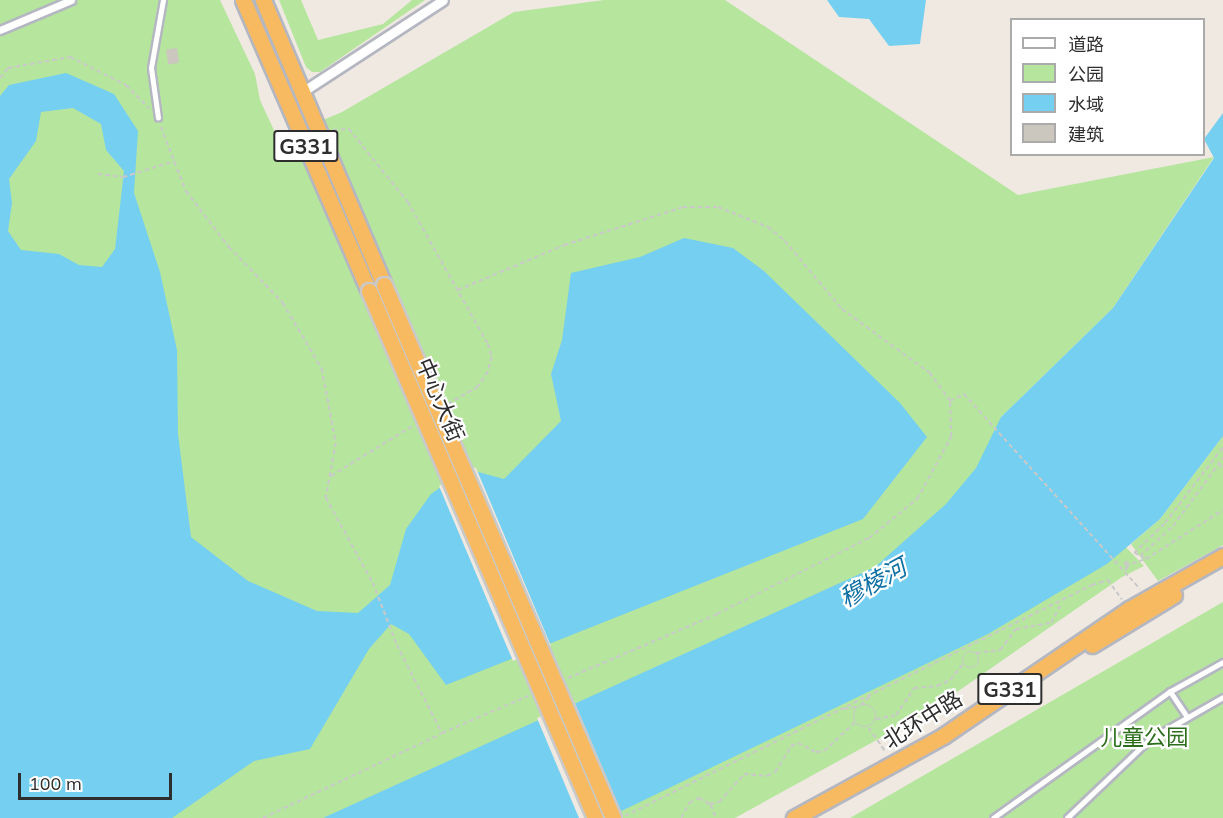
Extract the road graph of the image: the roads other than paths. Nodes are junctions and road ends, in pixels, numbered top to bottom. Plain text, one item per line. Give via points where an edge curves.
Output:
1 (71, 0) edge
2 (163, 0) edge
3 (243, 0) edge
4 (263, 0) edge
5 (443, 0) edge
6 (0, 30) edge
7 (302, 92) junction
8 (158, 118) road end
9 (1223, 556) edge
10 (1223, 567) edge
11 (1223, 662) edge
12 (1170, 691) junction
13 (1223, 697) edge
14 (1186, 715) junction
15 (619, 817) edge
16 (595, 818) edge
17 (794, 818) edge
18 (815, 818) edge
19 (993, 818) edge
20 (1066, 818) edge

1 - 6 street
2 - 8 lane via 151,68
3 - 16 highway, 中心大街 / G331, bridge
4 - 7 highway, 中心大街 / G331
5 - 7 street
7 - 15 highway, 中心大街 / G331, bridge
9 - 17 highway, 北环中路 / G331 via 1129,609 943,736
10 - 18 highway, 北环中路 / G331 via 1085,649 956,740
11 - 12 lane
12 - 14 lane
12 - 19 lane
13 - 14 lane
14 - 20 lane via 1150,739

